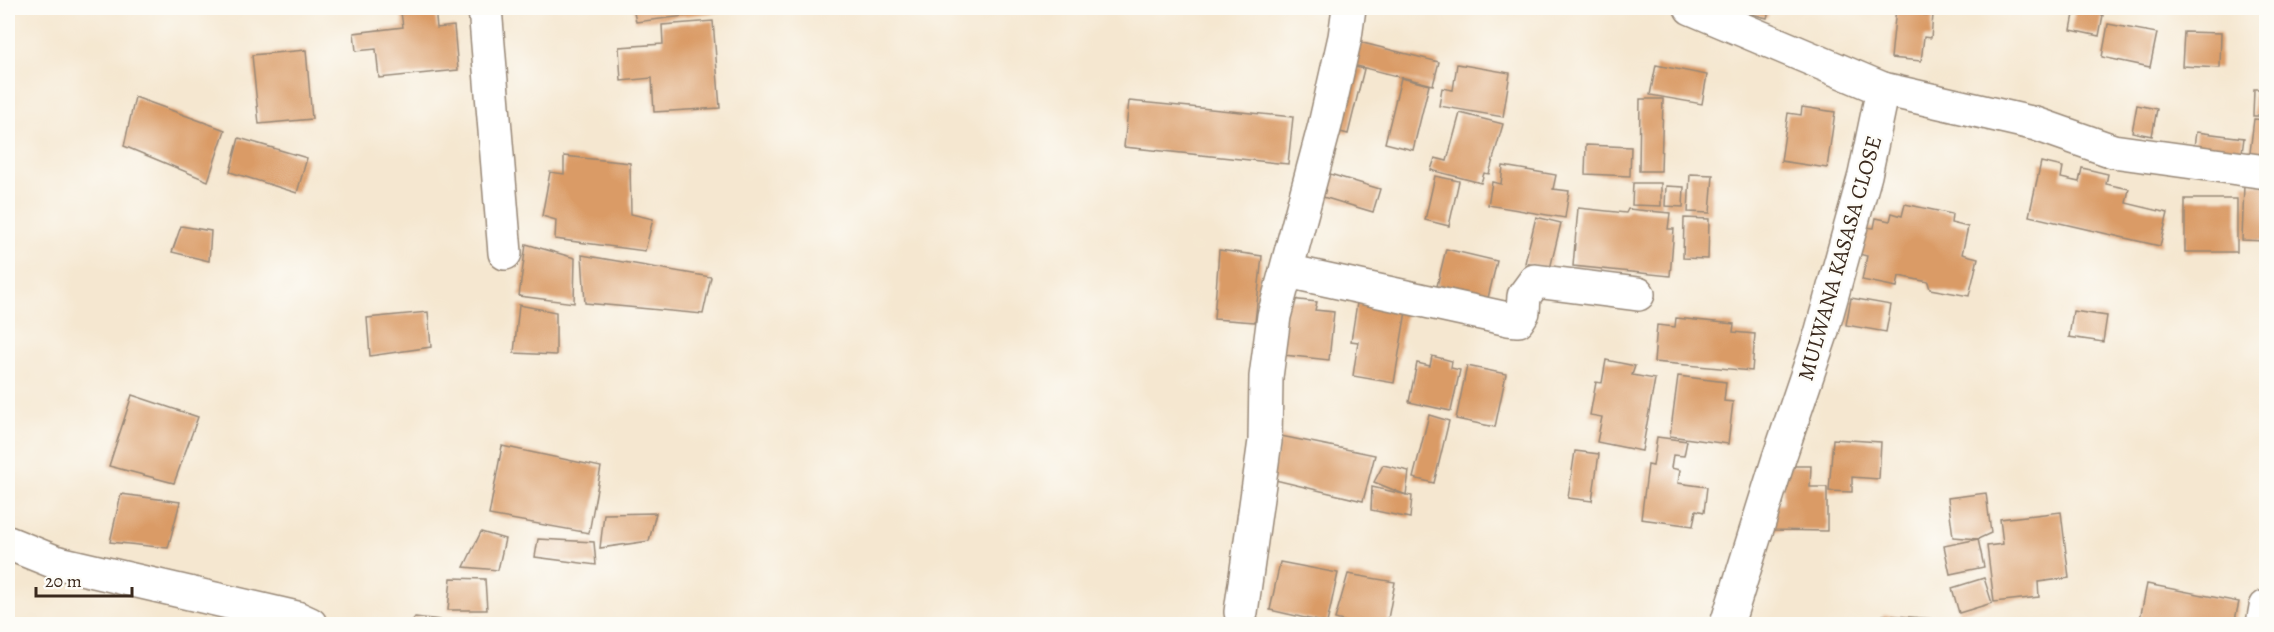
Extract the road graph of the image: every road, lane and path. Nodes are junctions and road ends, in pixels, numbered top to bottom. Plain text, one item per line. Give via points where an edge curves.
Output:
1 (485, 8) edge
2 (1349, 8) edge
3 (1691, 8) edge
4 (1883, 89) junction
5 (2266, 172) edge
6 (505, 253) dead end
7 (1287, 271) junction
8 (1638, 294) dead end
9 (8, 543) edge
10 (2266, 607) edge
11 (1241, 612) dead end
12 (310, 624) edge
13 (1727, 624) edge
14 (2263, 624) edge

1 - 6 street
2 - 7 street
3 - 4 street
4 - 5 street via 2036,124 2113,151
4 - 13 street, MULWANA KASASA CLOSE via 1865,175 1821,334
7 - 8 street via 1518,320 1524,296 1535,281
7 - 11 street via 1270,339 1265,441
9 - 12 street via 55,562
10 - 14 street

